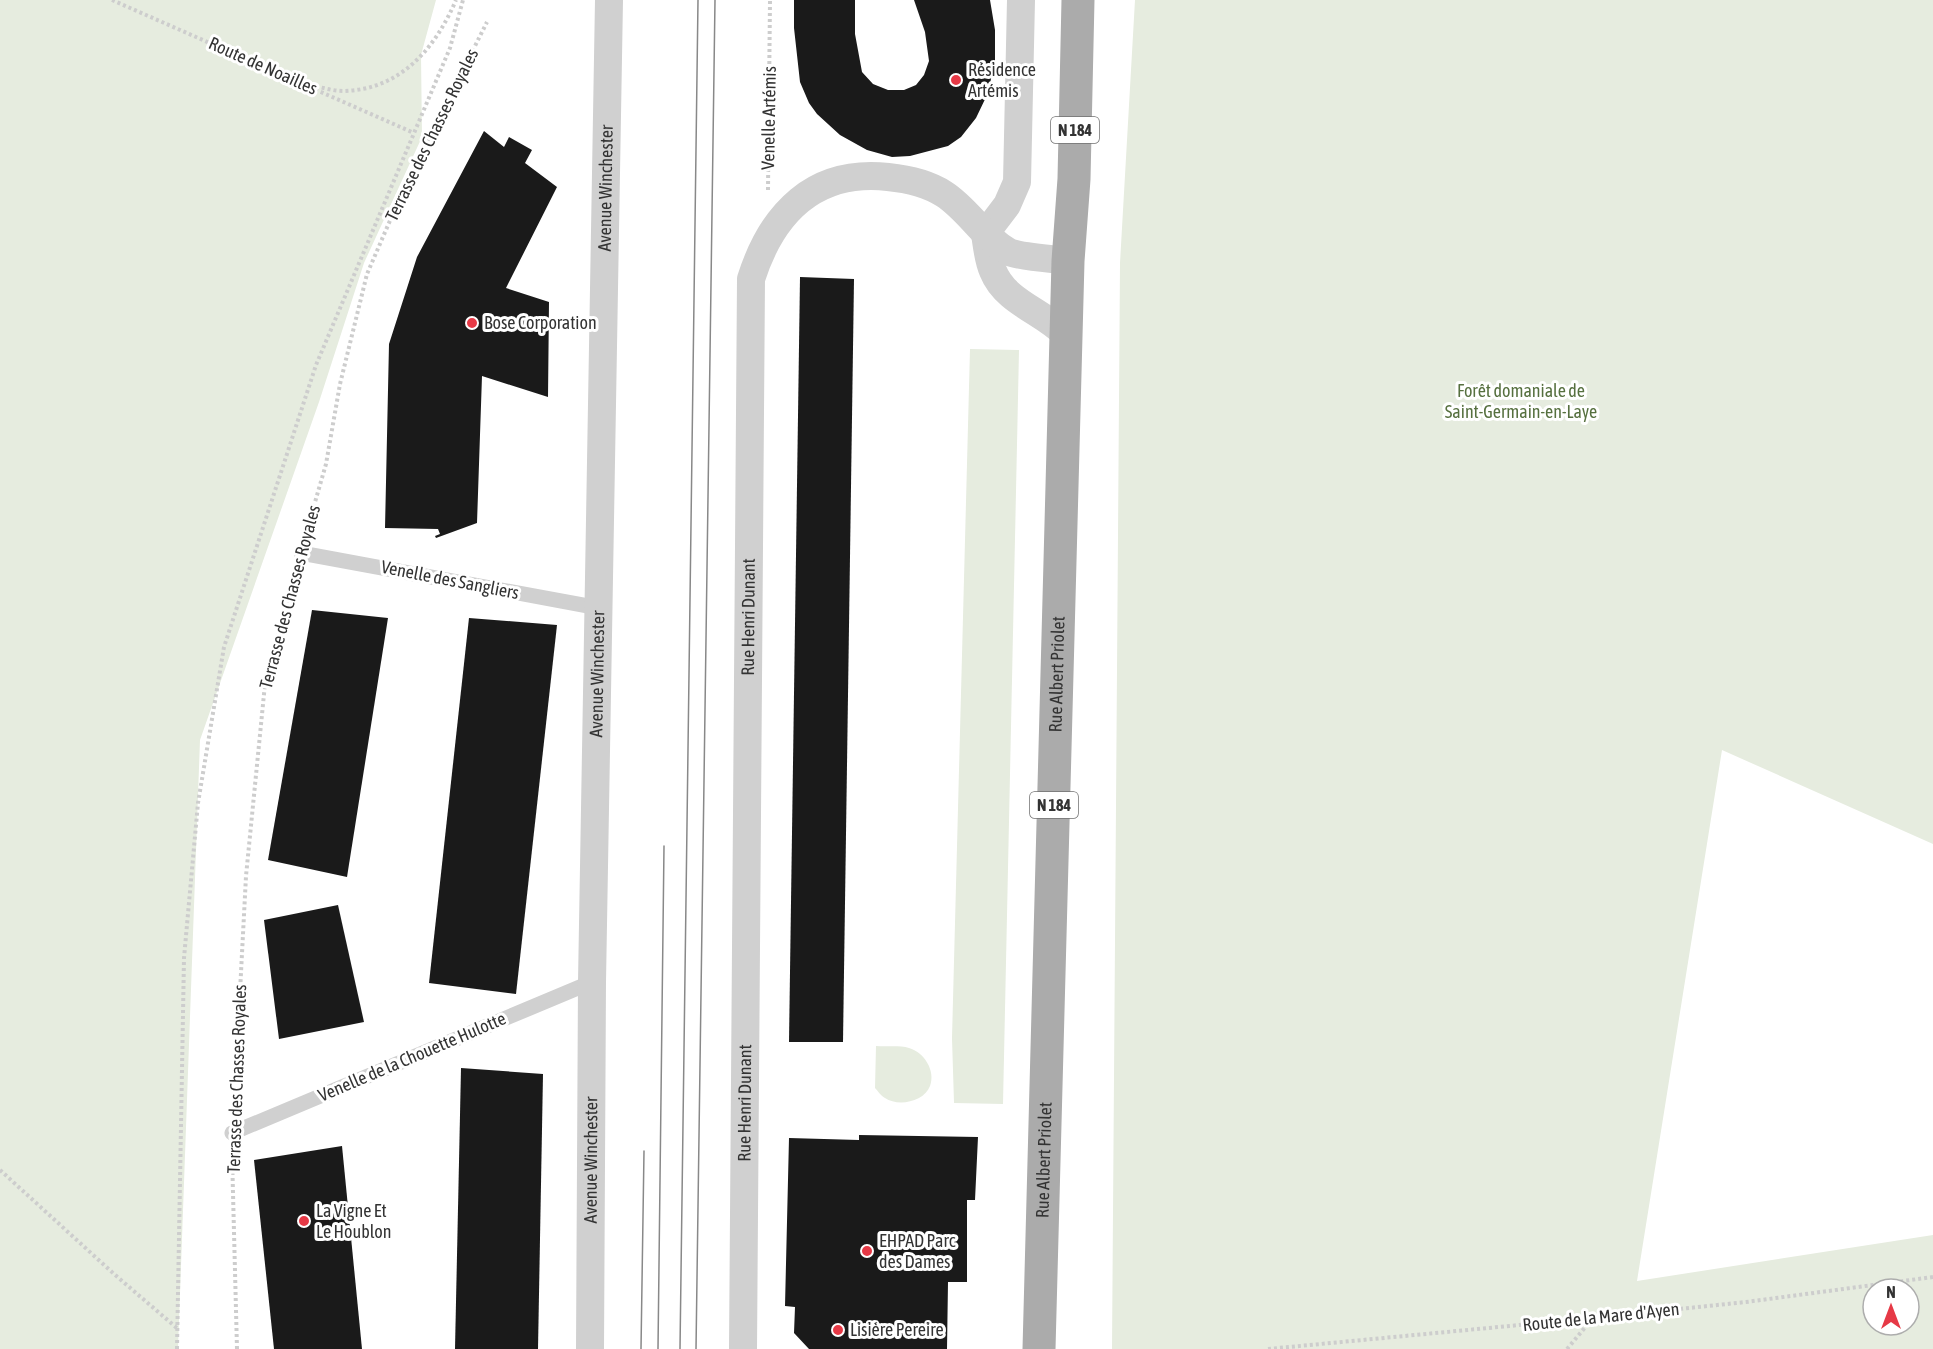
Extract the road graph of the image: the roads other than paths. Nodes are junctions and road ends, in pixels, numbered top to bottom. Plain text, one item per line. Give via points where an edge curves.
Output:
1 (609, 0) edge
2 (1021, 0) edge
3 (1078, 0) edge
4 (985, 234) junction
5 (1068, 261) junction
6 (1066, 335) junction
7 (300, 553) road end
8 (599, 608) junction
9 (592, 982) junction
10 (232, 1132) road end
11 (590, 1349) edge
12 (743, 1349) edge
13 (1039, 1349) edge

1 - 8 street, Avenue Winchester
2 - 4 street via 1017,182 1007,205
3 - 5 main road, Rue Albert Priolet / N 184
4 - 5 street, Rue Henri Dunant via 1011,253
4 - 6 street via 993,272 1013,299 1050,320
4 - 12 street, Rue Henri Dunant via 963,210 927,185 904,179 855,176 826,183 786,213 769,235 751,279
5 - 6 main road, Rue Albert Priolet / N 184
6 - 13 main road, Rue Albert Priolet / N 184
7 - 8 lane, Venelle des Sangliers
8 - 9 street, Avenue Winchester
9 - 10 lane, Venelle de la Chouette Hulotte
9 - 11 street, Avenue Winchester

